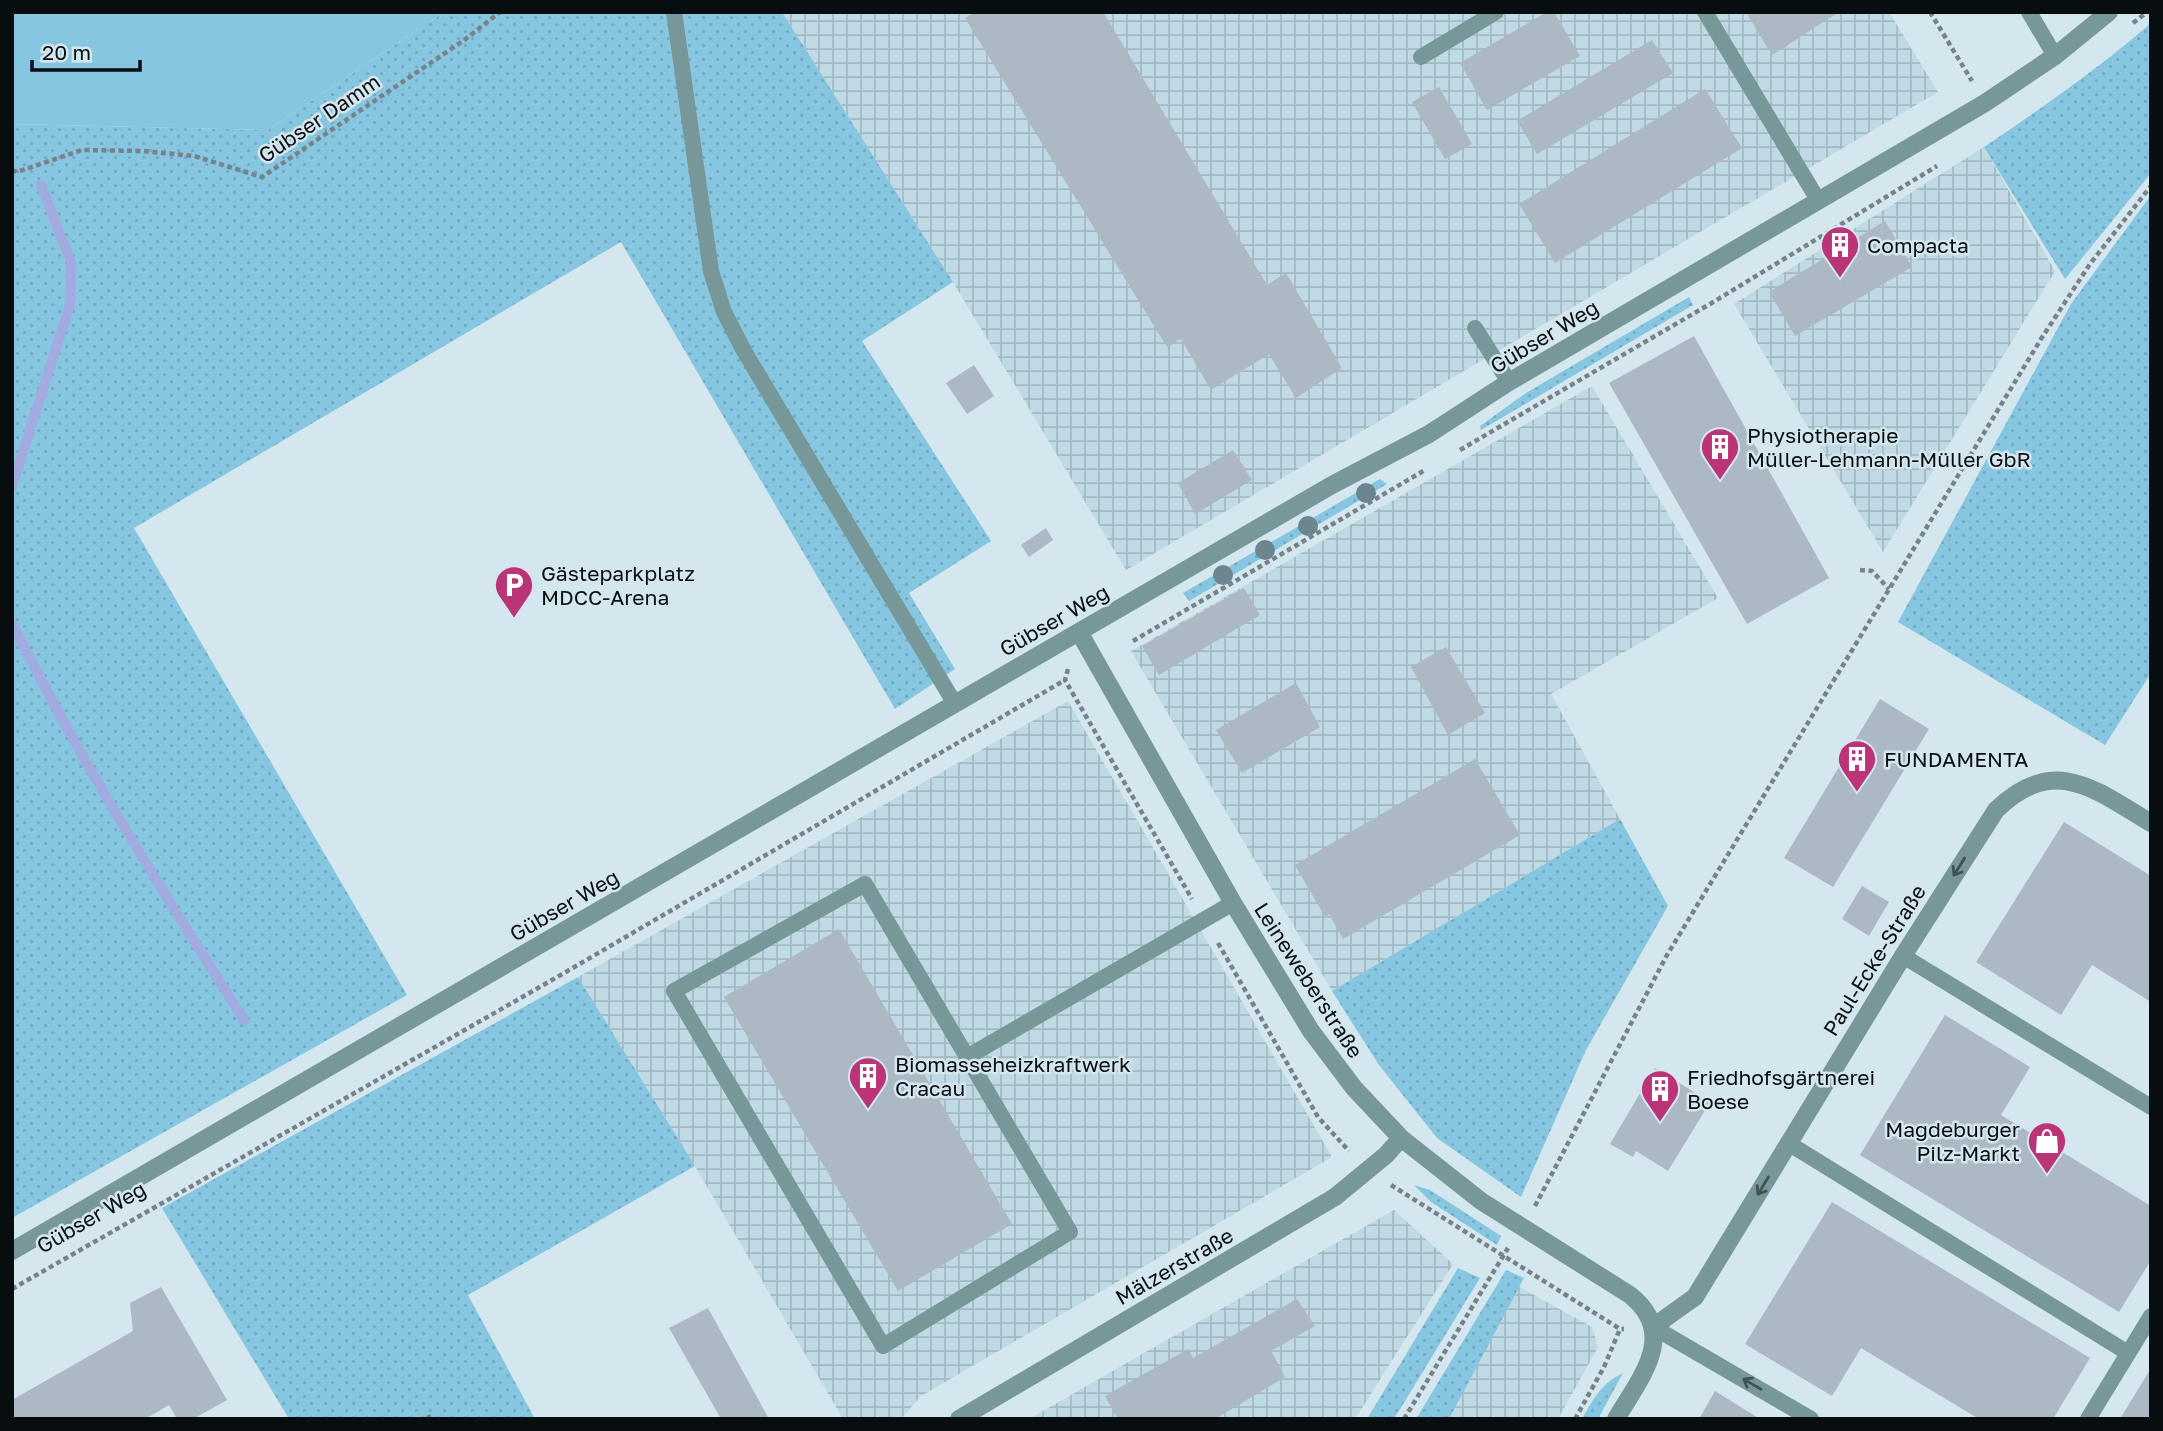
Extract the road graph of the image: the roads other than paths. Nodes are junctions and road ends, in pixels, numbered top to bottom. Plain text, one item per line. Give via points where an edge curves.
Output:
1 (674, 12) edge
2 (1496, 12) edge
3 (1705, 12) edge
4 (2029, 12) edge
5 (2109, 12) edge
6 (2054, 55) junction
7 (1421, 57) dead end
8 (1818, 200) junction
9 (1475, 328) dead end
10 (1509, 382) junction
11 (1079, 632) junction
12 (955, 704) junction
13 (2151, 822) edge
14 (1233, 903) junction
15 (1903, 956) junction
16 (967, 1057) junction
17 (2151, 1107) edge
18 (1401, 1138) junction
19 (1788, 1143) junction
20 (12, 1251) edge
21 (2151, 1316) edge
22 (1653, 1327) junction
23 (2128, 1353) junction
24 (959, 1419) edge
25 (1616, 1419) edge
26 (1811, 1419) edge
27 (2088, 1419) edge

1 - 12 lane via 711,271 724,312
2 - 7 lane
3 - 8 lane
4 - 6 lane
5 - 6 street, Gübser Weg
6 - 8 street, Gübser Weg via 1985,103
8 - 10 street, Gübser Weg
9 - 10 lane
10 - 11 street, Gübser Weg via 1429,434
11 - 12 street, Gübser Weg
11 - 14 street, Leineweberstraße
12 - 20 street, Gübser Weg
13 -> 15 street, Paul-Ecke-Straße via 2076,783 2046,781 2023,788 1996,810
14 - 16 lane
14 - 18 street, Leineweberstraße via 1329,1058
15 - 17 lane
15 - 19 street, Paul-Ecke-Straße
16 - 16 lane via 1070,1231 883,1346 674,991 865,884
18 - 22 street, Leineweberstraße via 1480,1201 1630,1295
18 - 24 street, Mälzerstraße via 1335,1197
19 -> 22 street, Paul-Ecke-Straße via 1695,1297
19 - 23 lane
21 - 23 lane
22 - 25 street via 1651,1357
26 -> 22 lane
23 - 27 lane

